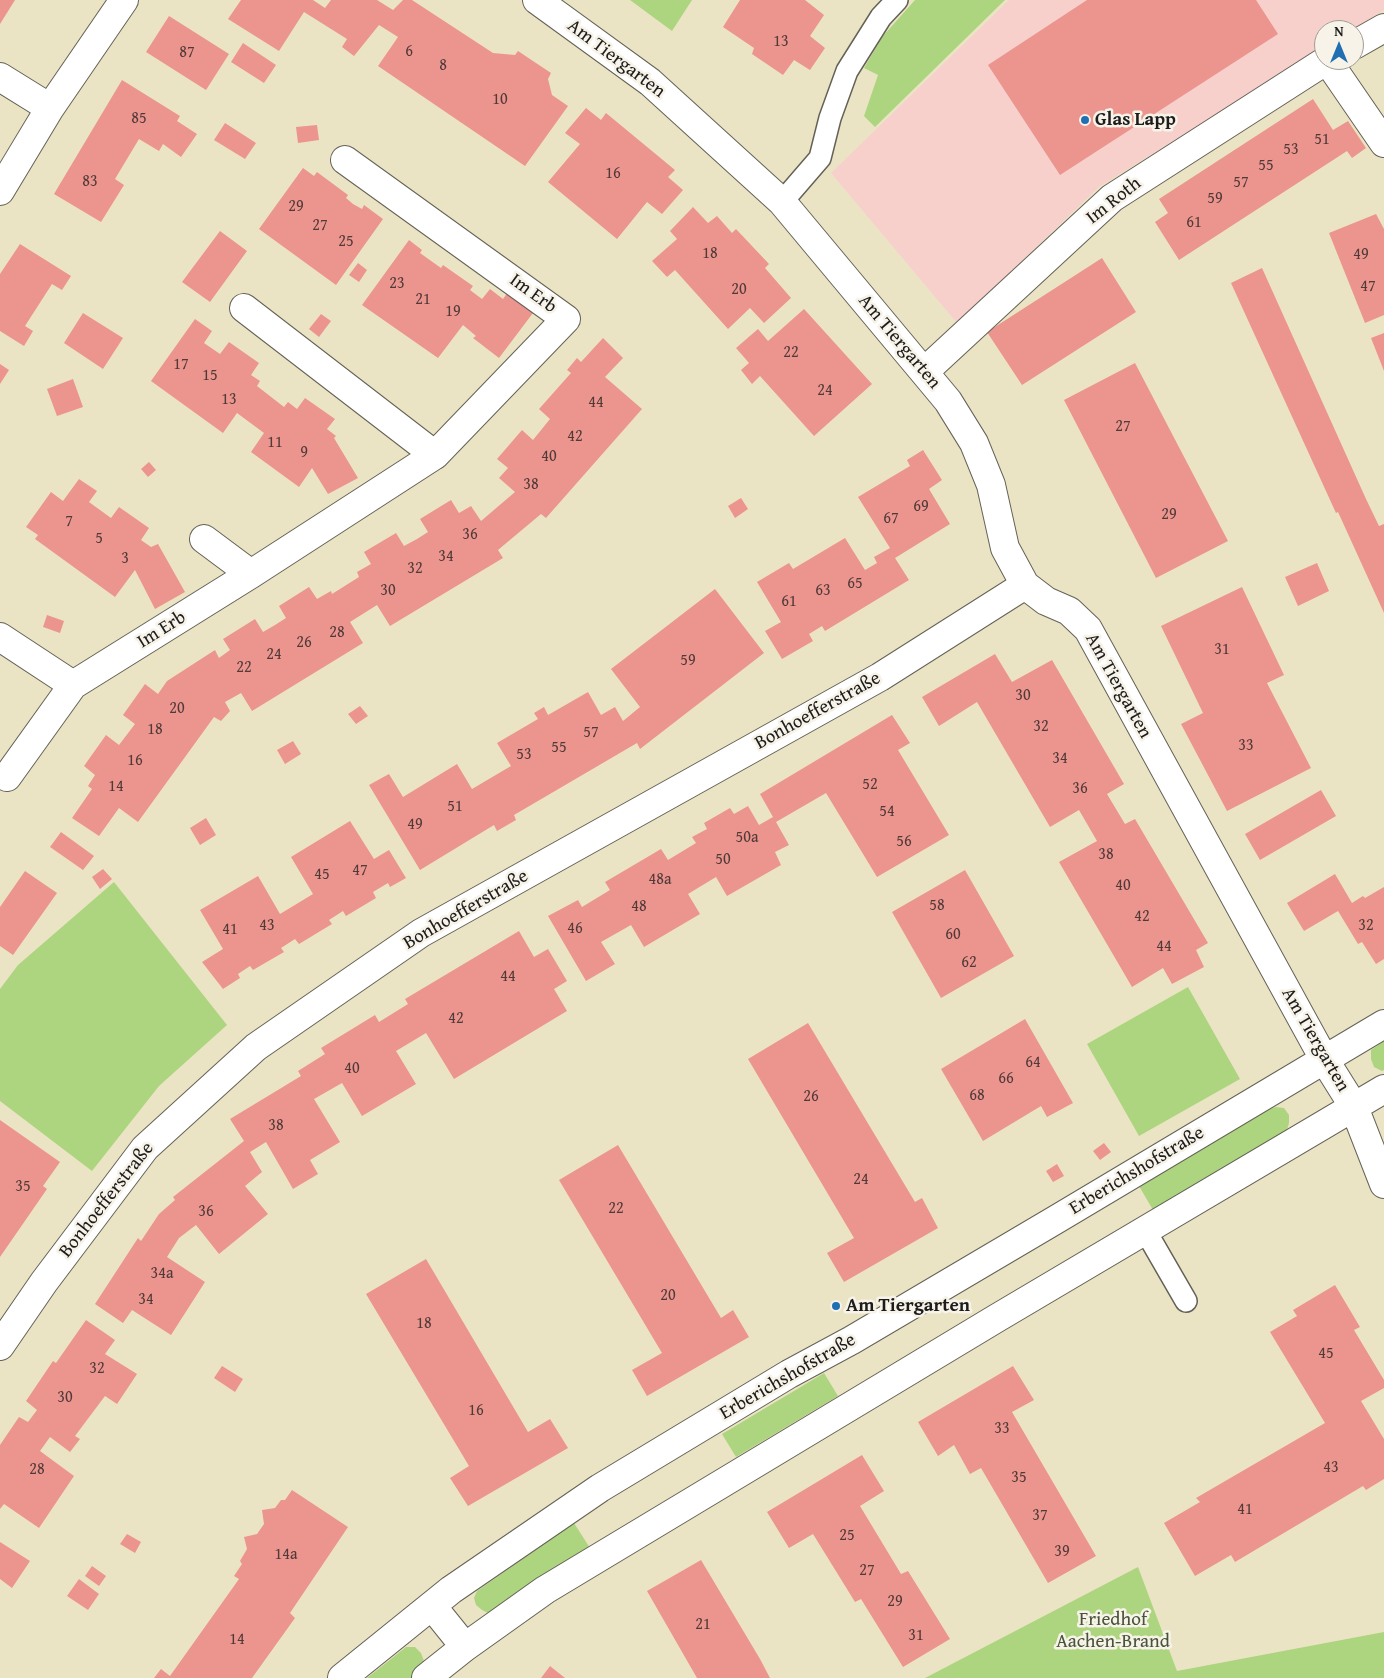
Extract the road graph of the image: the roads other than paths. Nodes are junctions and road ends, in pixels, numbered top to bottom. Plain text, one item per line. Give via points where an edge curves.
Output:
1 (124, 0) edge
2 (537, 0) edge
3 (897, 0) edge
4 (1384, 28) edge
5 (1364, 39) edge
6 (1314, 68) edge
7 (1334, 70) edge
8 (0, 77) edge
9 (50, 108) junction
10 (1384, 143) edge
11 (345, 160) dead end
12 (0, 191) edge
13 (782, 202) junction
14 (244, 308) dead end
15 (924, 372) junction
16 (436, 455) junction
17 (204, 539) dead end
18 (251, 574) junction
19 (1025, 586) junction
20 (0, 637) edge
21 (73, 685) junction
22 (6, 777) dead end
23 (1384, 1024) edge
24 (1324, 1059) junction
25 (1384, 1090) edge
26 (1354, 1107) junction
27 (1384, 1184) edge
28 (1145, 1230) junction
29 (1186, 1301) dead end
30 (0, 1346) edge
31 (432, 1606) junction
32 (465, 1647) junction
33 (342, 1678) edge
34 (426, 1678) edge

1 - 9 street
2 - 13 street, Am Tiergarten via 650,82
3 - 13 lane via 881,17 847,71 820,158
4 - 5 street
6 - 15 street, Im Roth via 1112,198
7 - 10 street, Im Roth
8 - 9 street
9 - 12 street
11 - 16 street, Im Erb via 566,319
13 - 15 street, Am Tiergarten
14 - 16 street
15 - 19 street, Am Tiergarten via 948,400 974,443 991,485 1004,548
16 - 18 street, Im Erb
17 - 18 street
18 - 21 street, Im Erb
19 - 24 street, Am Tiergarten via 1046,601 1069,611 1088,629
19 - 30 street, Bonhoefferstraße via 880,677 421,933 256,1047 145,1148
20 - 21 street
21 - 22 street, Im Erb
23 - 24 street, Erberichshofstraße
24 - 26 street, Am Tiergarten
24 - 31 street, Erberichshofstraße via 600,1488
25 - 26 street
26 - 27 street
26 - 28 street
28 - 29 lane
28 - 32 street via 545,1590
31 - 32 street
31 - 33 street, Erberichshofstraße
32 - 34 street

